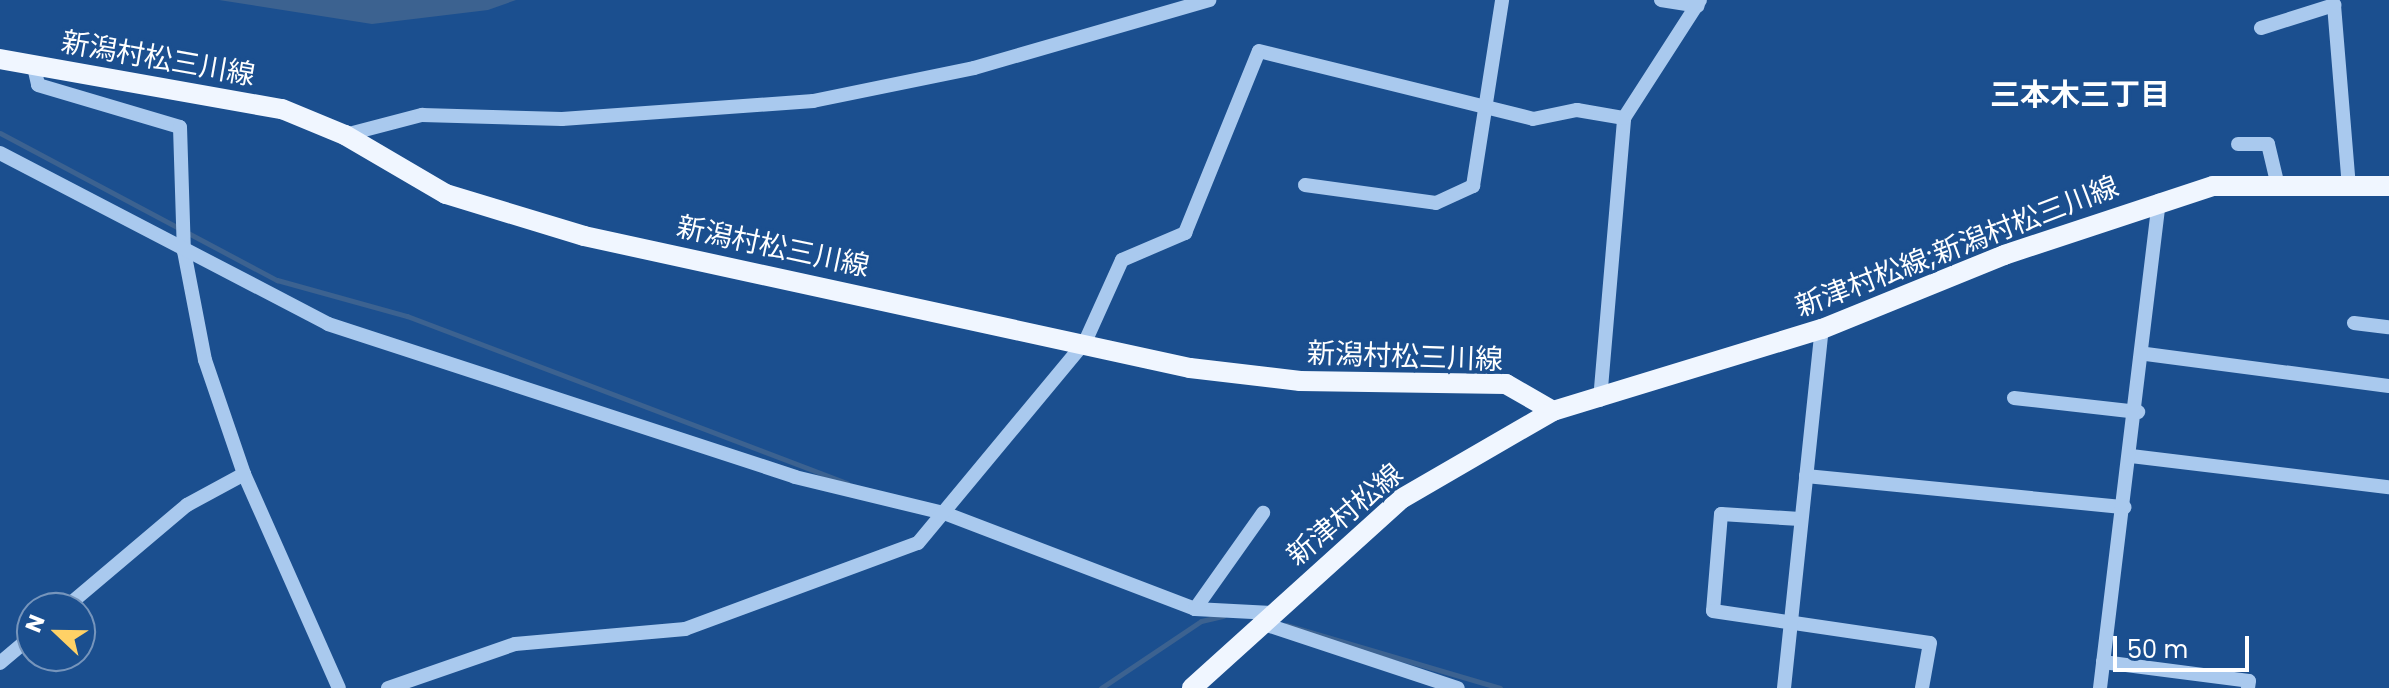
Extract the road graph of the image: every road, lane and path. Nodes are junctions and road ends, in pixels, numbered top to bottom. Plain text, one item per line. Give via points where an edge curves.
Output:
1 (1209, 0) edge
2 (1502, 0) edge
3 (1661, 0) edge
4 (2333, 2) edge
5 (1699, 3) edge
6 (2261, 28) dead end
7 (0, 59) edge
8 (34, 67) junction
9 (1490, 110) junction
10 (1624, 118) junction
11 (345, 135) junction
12 (2238, 144) dead end
13 (0, 153) edge
14 (0, 165) edge
15 (23, 167) junction
16 (1305, 185) dead end
17 (2278, 186) junction
18 (2349, 186) junction
19 (2385, 189) edge
20 (2159, 201) junction
21 (184, 251) junction
22 (2354, 323) dead end
23 (2389, 327) edge
24 (1822, 329) junction
25 (1085, 342) junction
26 (2146, 354) junction
27 (2389, 386) edge
28 (2014, 398) dead end
29 (1600, 400) junction
30 (1553, 411) junction
31 (2138, 412) junction
32 (2131, 456) junction
33 (244, 474) junction
34 (1806, 476) junction
35 (2389, 487) edge
36 (2124, 507) junction
37 (944, 513) junction
38 (1263, 513) dead end
39 (1800, 519) junction
40 (84, 592) edge
41 (1195, 609) junction
42 (1268, 619) junction
43 (1790, 622) junction
44 (16, 650) edge
45 (2103, 662) junction
46 (0, 663) edge
47 (339, 688) edge
48 (388, 688) edge
49 (1192, 688) edge
50 (1458, 688) edge
51 (1784, 688) edge
52 (1922, 688) edge
53 (2100, 688) edge
54 (2248, 688) edge

1 - 11 street via 974,68 813,101 576,119 422,115
2 - 9 street
3 - 5 street
4 - 6 street
4 - 18 street
5 - 10 street
7 - 8 main road, 新潟村松三川線
8 - 11 main road, 新潟村松三川線 via 282,109
8 - 21 street via 38,85 180,127
9 - 10 street via 1533,119 1577,110
9 - 16 street via 1473,186 1436,203
9 - 25 street via 1259,51 1185,233 1122,260
10 - 29 street
11 - 25 main road, 新潟村松三川線 via 446,194 498,214
12 - 17 street via 2268,144
13 - 15 street
14 - 15 street
15 - 21 street
17 - 18 main road, 新津村松線;新潟村松三川線
17 - 20 main road, 新津村松線;新潟村松三川線 via 2213,186
18 - 19 main road, 新津村松線;新潟村松三川線
20 - 24 main road, 新津村松線;新潟村松三川線
20 - 26 street
21 - 33 street via 205,360
21 - 37 street via 328,324 795,477
22 - 23 street
24 - 29 main road, 新津村松線;新潟村松三川線
24 - 34 street
25 - 30 main road, 新潟村松三川線 via 1190,368 1300,381 1506,384
25 - 37 street
26 - 27 street
26 - 31 street
28 - 31 street
29 - 30 main road, 新津村松線;新潟村松三川線
30 - 42 main road, 新津村松線 via 1401,499
31 - 32 street
32 - 35 street
32 - 36 street
33 - 40 street via 187,505
33 - 47 street
34 - 36 street
34 - 39 street
36 - 45 street
37 - 41 street
37 - 48 street via 918,543 878,562 685,629 515,644
38 - 41 street
39 - 43 street
39 - 43 street via 1721,514 1713,611
41 - 42 street
42 - 49 main road, 新津村松線
42 - 50 street
43 - 51 street
43 - 52 street via 1930,643
44 - 46 street
45 - 53 street
45 - 54 street via 2249,681

